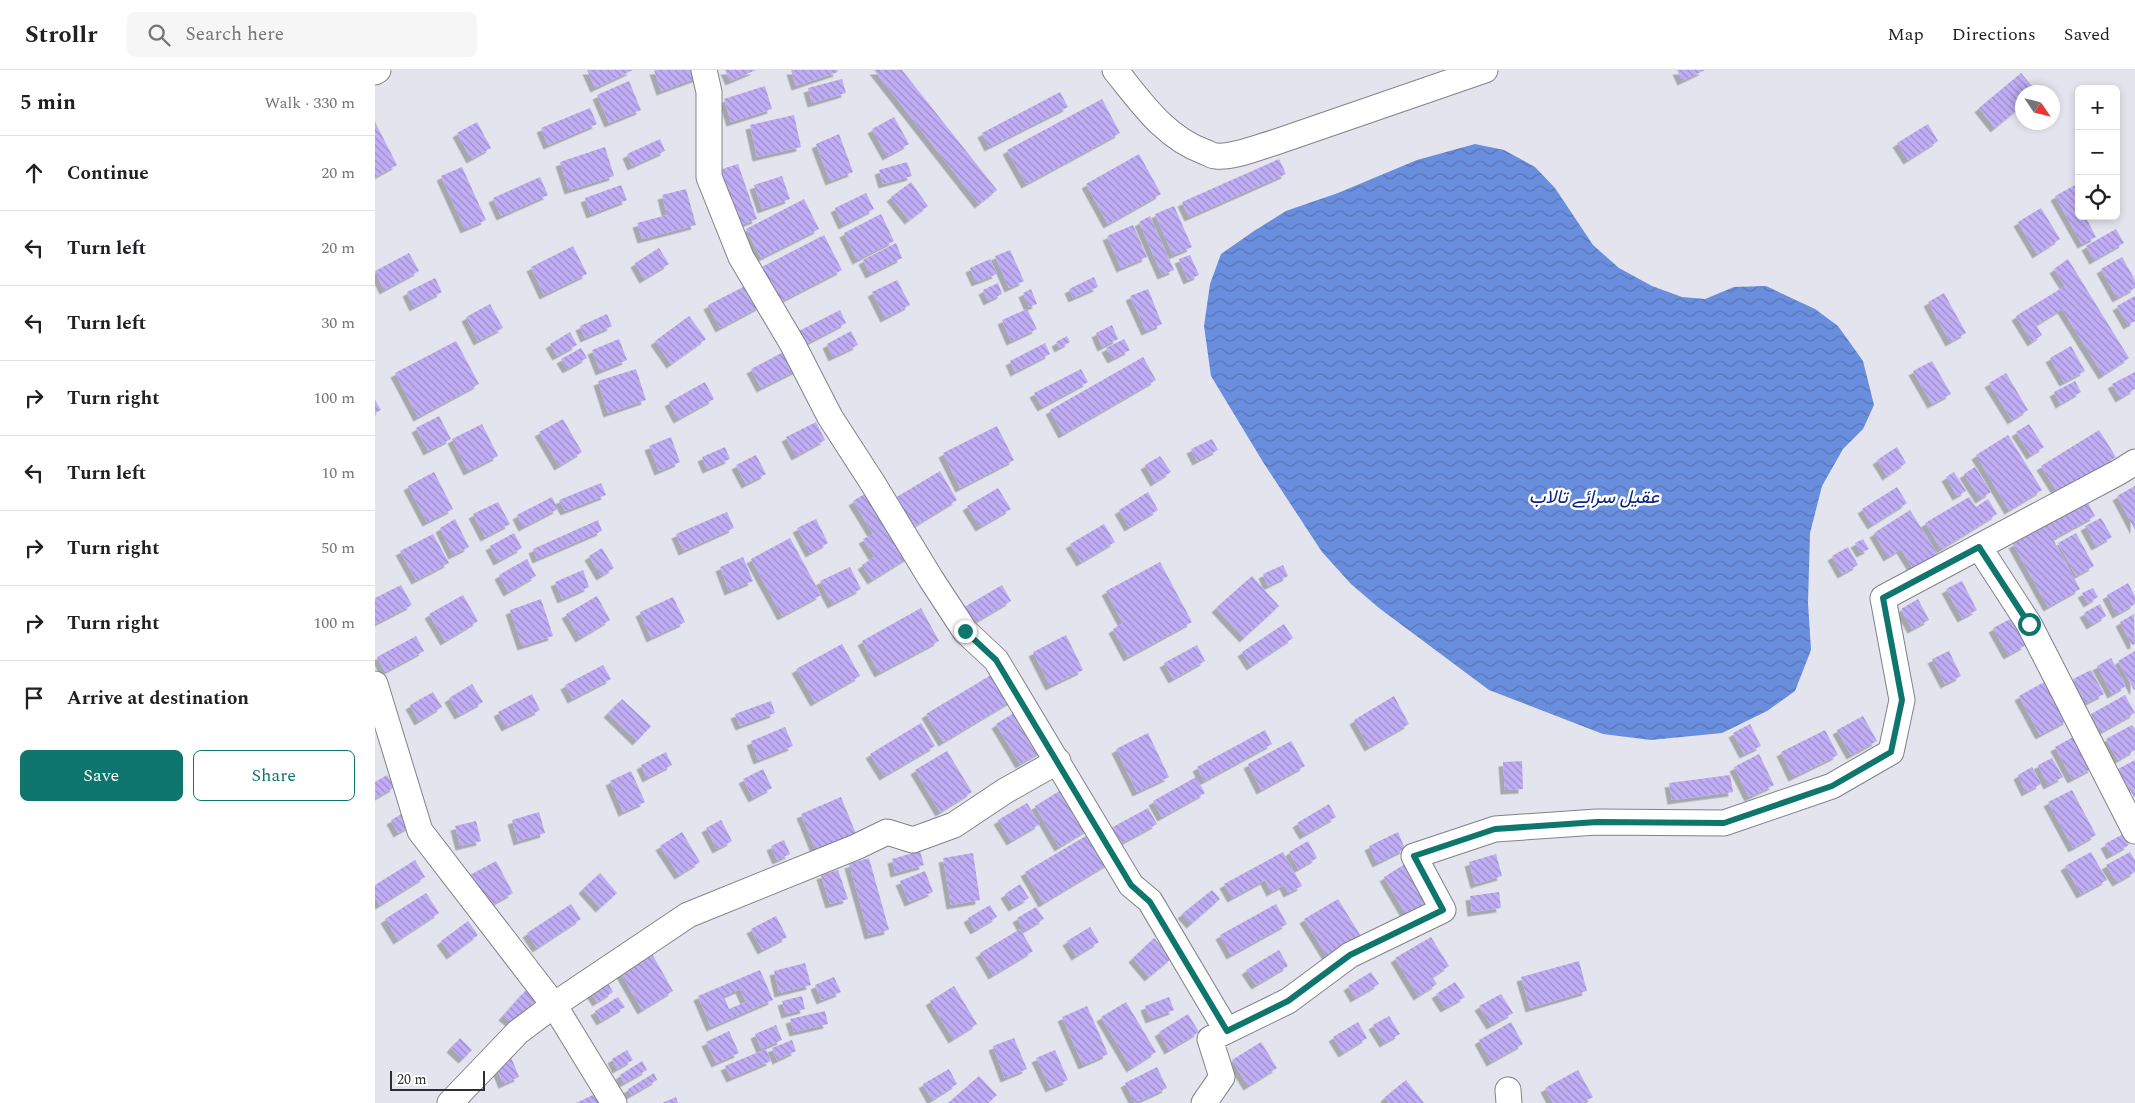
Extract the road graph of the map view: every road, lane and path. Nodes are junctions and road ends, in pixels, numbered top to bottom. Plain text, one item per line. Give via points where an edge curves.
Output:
1 (704, 70) edge
2 (1115, 70) edge
3 (1485, 70) edge
4 (2135, 462) edge
5 (1979, 547) junction
6 (375, 684) edge
7 (1058, 761) junction
8 (2135, 832) edge
9 (554, 1005) junction
10 (1227, 1031) junction
11 (450, 1103) edge
12 (614, 1103) edge
13 (1204, 1103) edge

1 - 7 street via 709,92 709,176 741,257 793,345 830,417 931,579 965,631 996,660
2 - 3 street via 1152,116 1172,134 1189,146 1216,156 1245,152
4 - 5 street
5 - 8 street via 2029,624
5 - 10 street via 1883,598 1902,700 1891,752 1832,786 1724,823 1597,822 1495,829 1414,856 1443,910 1350,955 1288,1001
6 - 9 street via 420,831
7 - 9 street via 954,825 913,840 887,832 688,915
7 - 10 street via 1131,885 1150,902
9 - 11 street via 518,1032
9 - 12 street
10 - 13 street via 1210,1039 1222,1078

